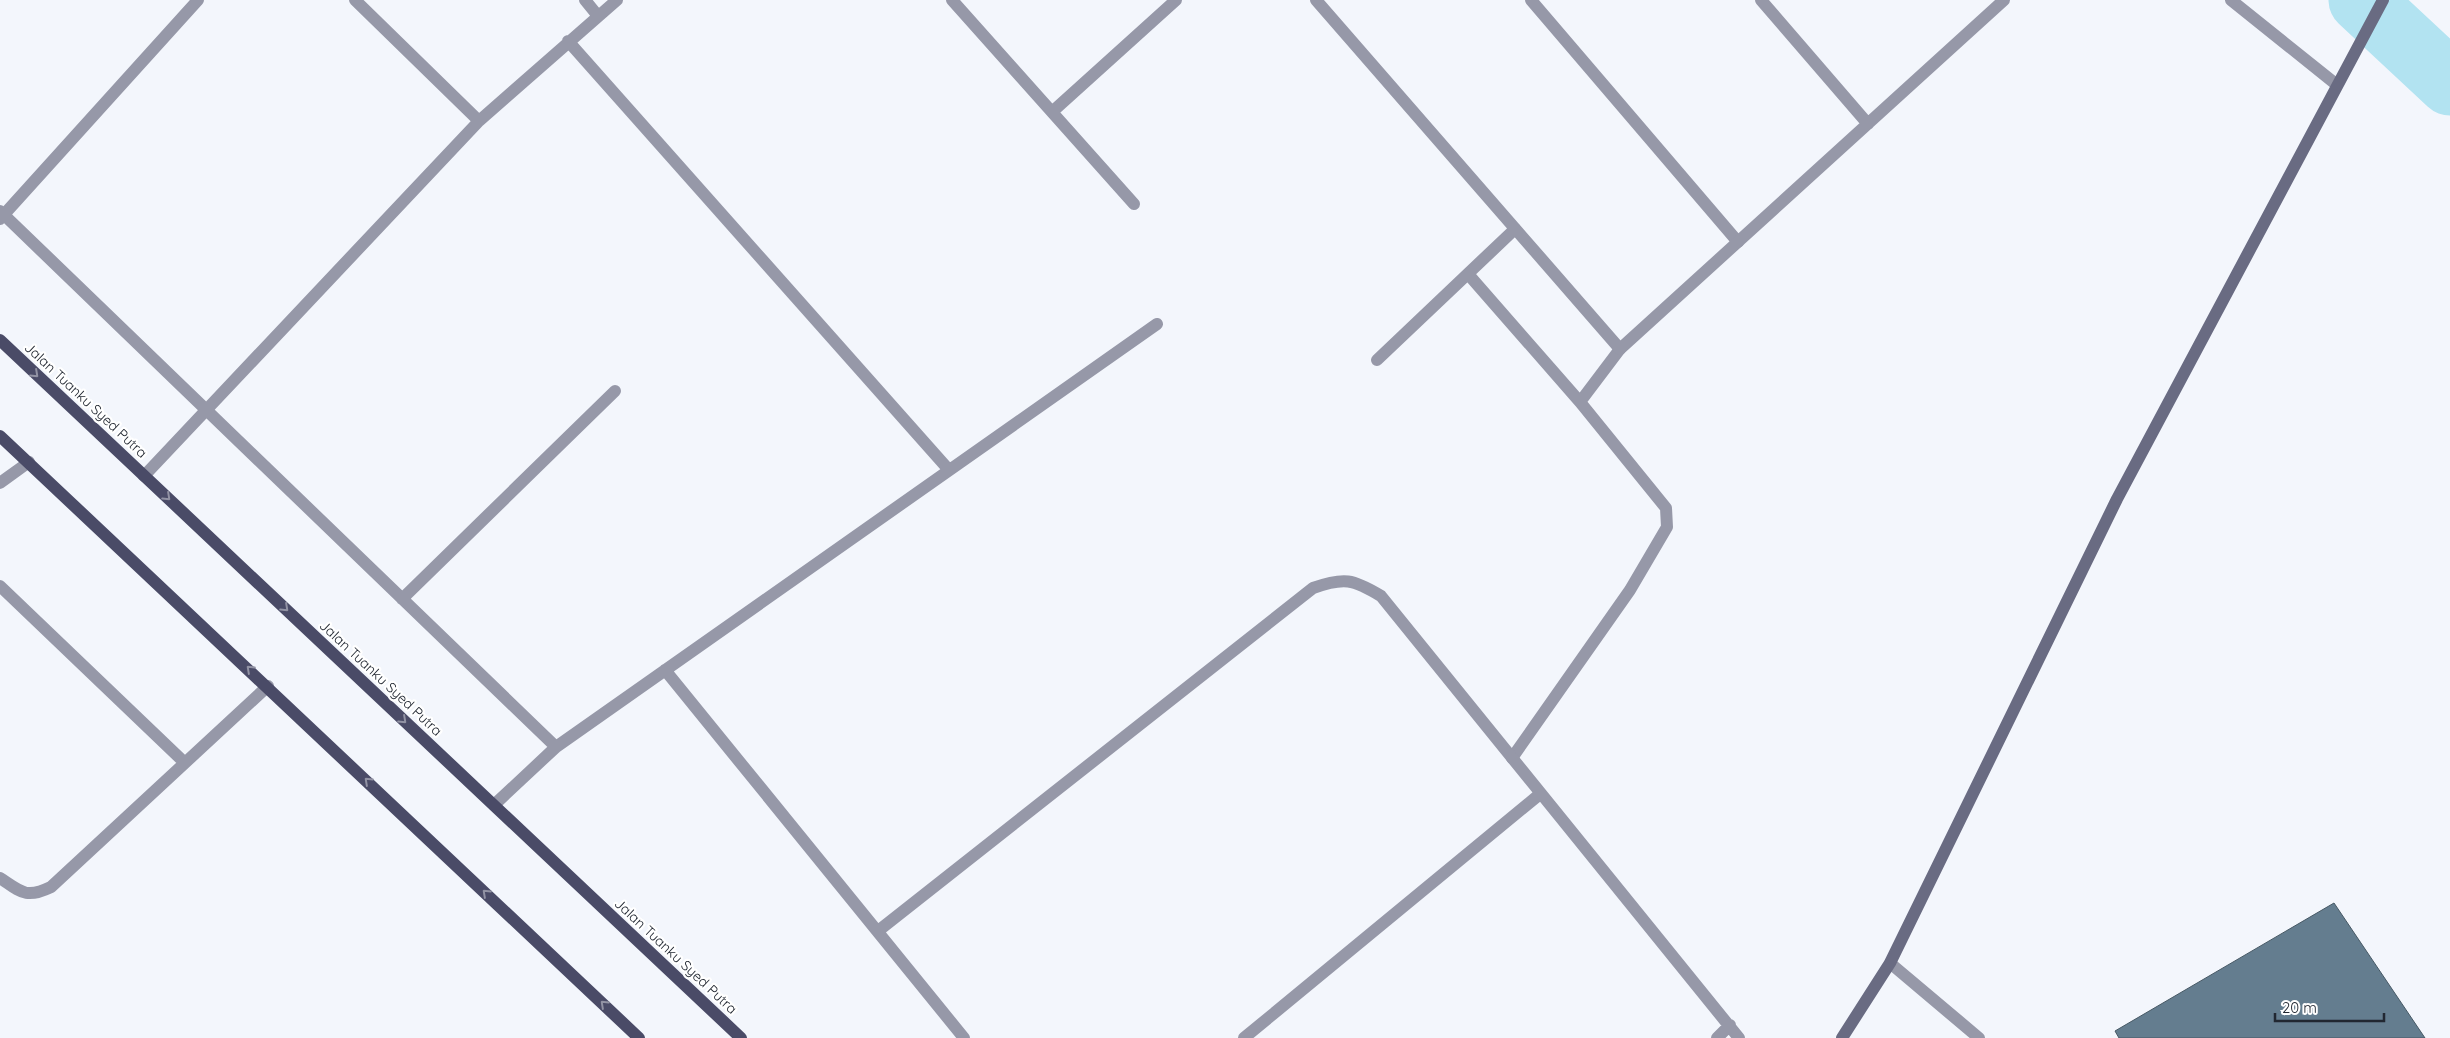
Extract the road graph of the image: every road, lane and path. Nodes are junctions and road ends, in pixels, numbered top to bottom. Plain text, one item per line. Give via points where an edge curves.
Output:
1 (198, 0) edge
2 (355, 0) edge
3 (585, 0) edge
4 (617, 0) edge
5 (952, 0) edge
6 (1176, 0) edge
7 (1316, 0) edge
8 (1531, 0) edge
9 (1761, 0) edge
10 (2231, 0) edge
11 (2383, 0) edge
12 (1999, 2) edge
13 (598, 16) junction
14 (568, 41) junction
15 (2337, 85) junction
16 (1052, 112) junction
17 (479, 121) junction
18 (1868, 124) junction
19 (1134, 204) dead end
20 (1, 215) edge
21 (1515, 229) junction
22 (1738, 242) junction
23 (1468, 274) junction
24 (1157, 324) dead end
25 (0, 340) edge
26 (1620, 349) junction
27 (1377, 360) dead end
28 (615, 391) dead end
29 (1580, 402) junction
30 (206, 410) junction
31 (0, 436) edge
32 (28, 462) junction
33 (949, 470) junction
34 (144, 476) junction
35 (0, 483) edge
36 (0, 586) edge
37 (402, 598) junction
38 (665, 670) junction
39 (268, 686) junction
40 (556, 747) junction
41 (1512, 758) junction
42 (184, 762) junction
43 (1540, 794) junction
44 (494, 805) junction
45 (0, 878) edge
46 (878, 931) junction
47 (1890, 963) junction
48 (1730, 1025) junction
49 (639, 1038) edge
50 (741, 1038) edge
51 (964, 1038) edge
52 (1244, 1038) edge
53 (1717, 1038) edge
54 (1739, 1038) edge
55 (1842, 1038) edge
56 (1979, 1038) edge

1 - 20 street
2 - 17 street
3 - 13 street
4 - 13 street
5 - 16 street
6 - 16 street
7 - 21 street
8 - 22 street
9 - 18 street
10 - 15 street
11 - 15 main road
12 - 18 street
13 - 14 street
14 - 17 street
14 - 33 street
15 - 47 main road via 2117,499
16 - 19 street
17 - 30 street
18 - 22 street
20 - 30 street
21 - 23 street
21 - 26 street
22 - 26 street
23 - 27 street
23 - 29 street
24 - 33 street
25 -> 34 main road, Jalan Tuanku Syed Putra
26 - 29 street
28 - 37 street
29 - 41 street via 1666,508 1667,527 1630,590
30 - 34 street
30 - 37 street
31 - 32 main road
32 - 35 street
39 -> 32 main road
33 - 38 street
34 -> 44 main road, Jalan Tuanku Syed Putra
36 - 42 street
37 - 40 street
38 - 40 street
38 - 46 street
39 - 42 street
49 -> 39 main road
40 - 44 street
41 - 43 street
41 - 46 street via 1381,596 1359,583 1335,580 1313,588
42 - 45 street via 51,886 36,894 21,892
43 - 48 street
43 - 52 street
44 - 50 main road, Jalan Tuanku Syed Putra
46 - 51 street
47 - 55 main road
47 - 56 street
48 - 53 street
48 - 54 street

